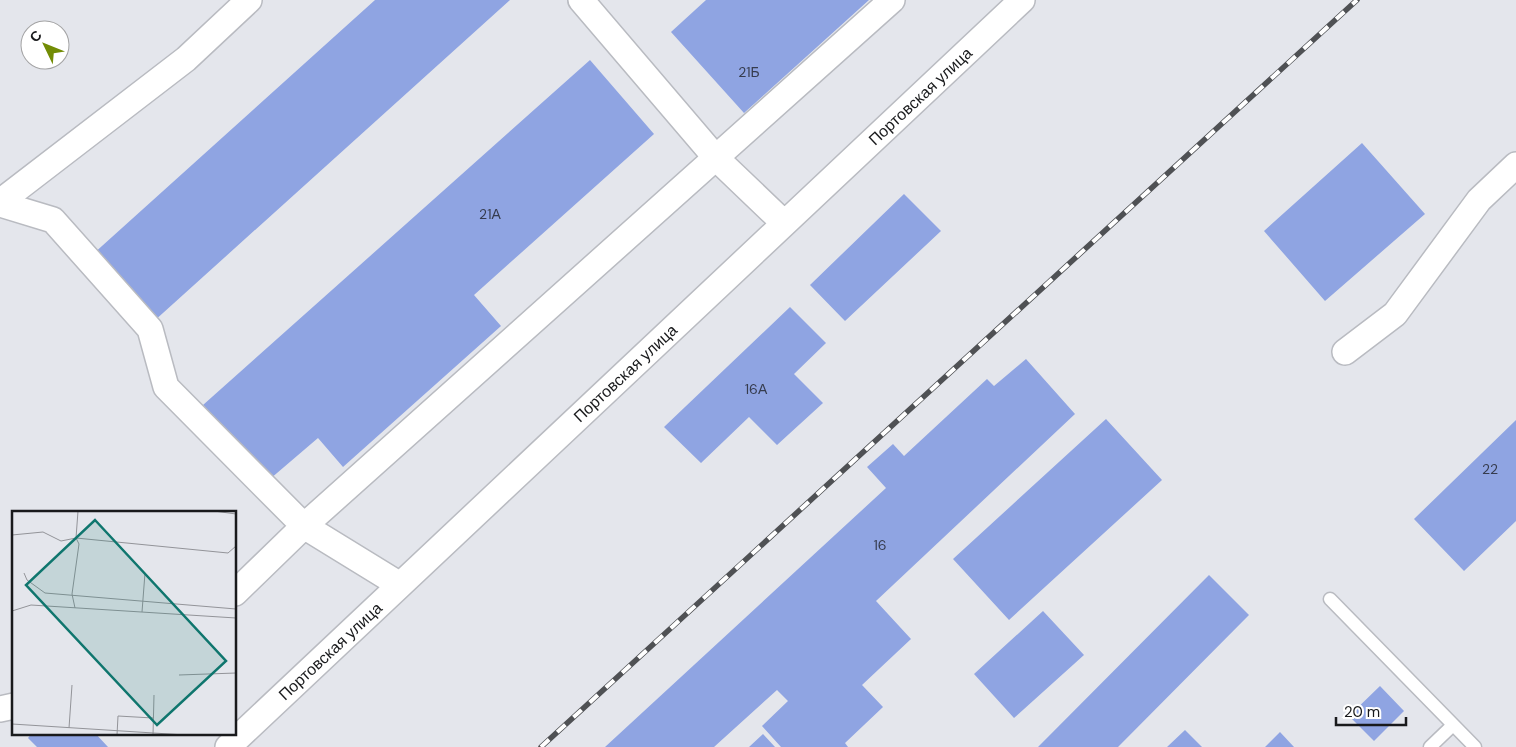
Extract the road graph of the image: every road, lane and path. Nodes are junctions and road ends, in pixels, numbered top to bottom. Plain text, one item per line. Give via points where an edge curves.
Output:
1 (248, 0) edge
2 (580, 0) edge
3 (892, 0) edge
4 (1022, 0) edge
5 (716, 158) junction
6 (1516, 165) edge
7 (0, 203) edge
8 (784, 223) junction
9 (1345, 352) dead end
10 (304, 526) junction
11 (400, 585) junction
12 (236, 592) edge
13 (1330, 599) dead end
14 (1452, 725) junction
15 (228, 747) edge
16 (1430, 747) edge
17 (1475, 747) edge

1 - 7 street via 186,59
2 - 5 street
3 - 5 street
4 - 8 street, Портовская улица
5 - 8 street
5 - 10 street
6 - 9 street via 1479,200 1395,314
7 - 10 street via 53,220 150,329 166,387
8 - 11 street, Портовская улица
10 - 11 street
10 - 12 street
11 - 15 street, Портовская улица
13 - 14 lane
14 - 16 lane
14 - 17 lane

